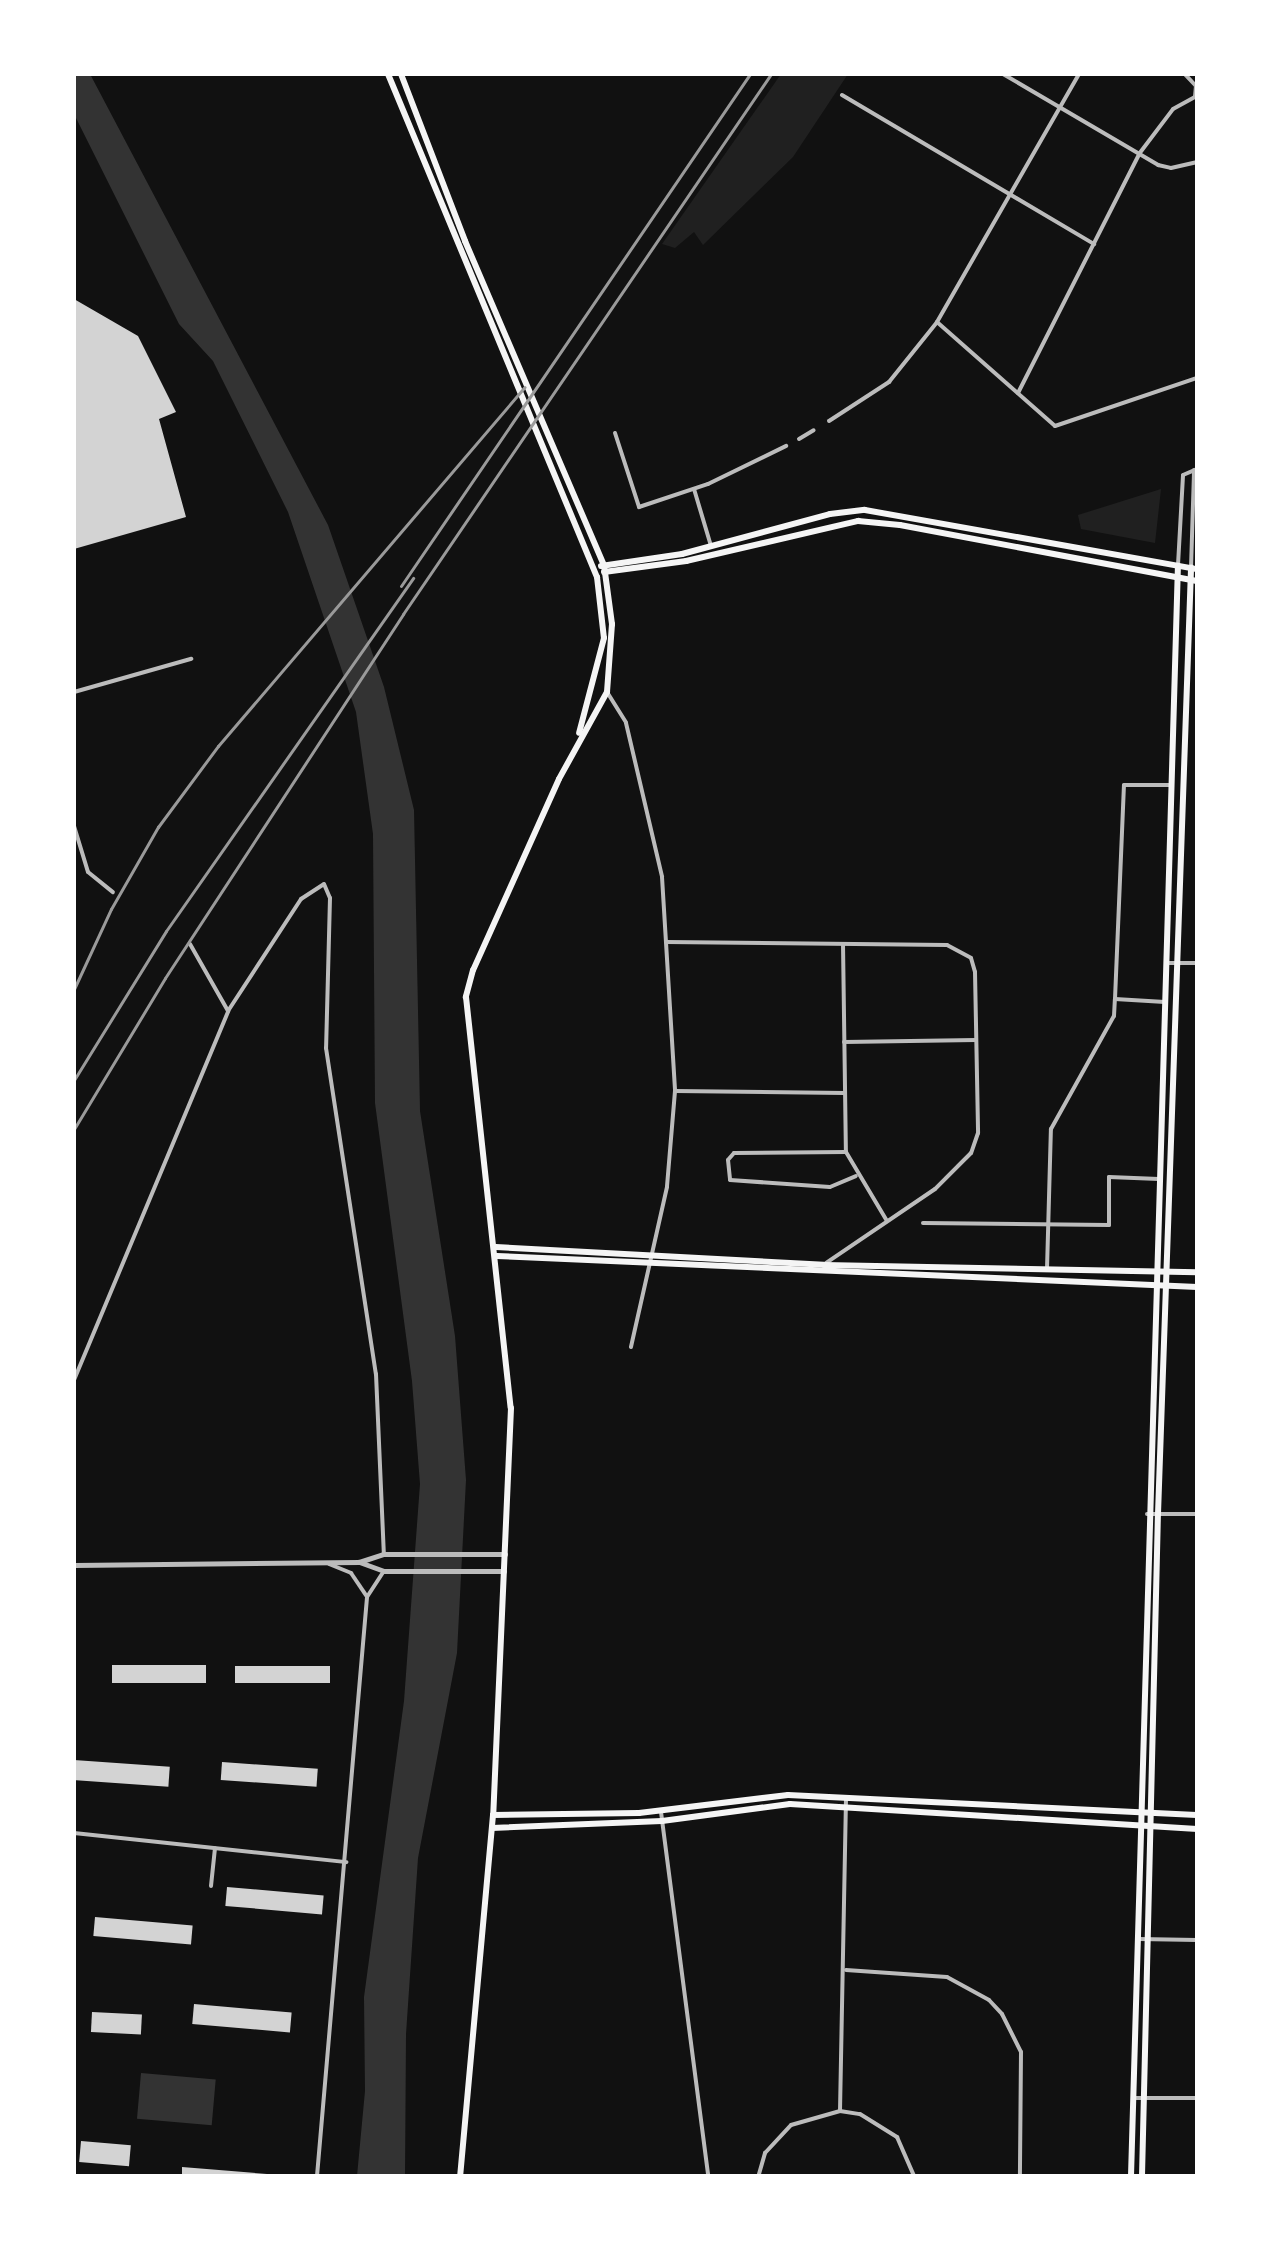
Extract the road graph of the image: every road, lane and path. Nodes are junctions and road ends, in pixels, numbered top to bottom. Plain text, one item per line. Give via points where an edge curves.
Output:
1 (388, 74) edge
2 (401, 74) edge
3 (1003, 74) edge
4 (1079, 74) edge
5 (1185, 74) edge
6 (842, 95) dead end
7 (1060, 107) junction
8 (1139, 154) junction
9 (1197, 162) edge
10 (1009, 194) junction
11 (1094, 244) junction
12 (937, 322) junction
13 (1197, 378) edge
14 (1018, 393) junction
15 (829, 421) dead end
16 (814, 430) dead end
17 (615, 433) dead end
18 (799, 439) dead end
19 (786, 446) dead end
20 (1195, 469) edge
21 (694, 489) junction
22 (1195, 509) edge
23 (711, 546) junction
24 (1178, 566) junction
25 (605, 568) junction
26 (1194, 568) edge
27 (595, 570) junction
28 (1177, 577) junction
29 (1194, 580) edge
30 (191, 659) dead end
31 (74, 692) edge
32 (607, 692) junction
33 (577, 740) junction
34 (1171, 785) junction
35 (74, 826) edge
36 (113, 892) dead end
37 (666, 942) junction
38 (190, 944) dead end
39 (843, 944) junction
40 (1166, 963) junction
41 (1179, 963) junction
42 (1197, 963) edge
43 (1115, 999) junction
44 (1165, 1002) junction
45 (228, 1011) junction
46 (976, 1040) junction
47 (844, 1042) junction
48 (675, 1091) junction
49 (845, 1093) junction
50 (846, 1152) junction
51 (856, 1176) junction
52 (1159, 1179) junction
53 (887, 1221) junction
54 (923, 1223) dead end
55 (1048, 1224) junction
56 (496, 1247) junction
57 (497, 1256) junction
58 (651, 1261) junction
59 (824, 1265) junction
60 (1047, 1272) junction
61 (1197, 1272) edge
62 (1156, 1274) junction
63 (1169, 1274) junction
64 (1156, 1287) junction
65 (1169, 1287) junction
66 (1197, 1287) edge
67 (631, 1347) dead end
68 (74, 1380) edge
69 (1147, 1514) junction
70 (1158, 1514) junction
71 (1197, 1514) edge
72 (384, 1554) junction
73 (506, 1554) junction
74 (359, 1562) junction
75 (328, 1564) junction
76 (74, 1565) edge
77 (384, 1571) junction
78 (504, 1571) junction
79 (367, 1597) junction
80 (846, 1797) junction
81 (846, 1807) junction
82 (661, 1812) junction
83 (1139, 1814) junction
84 (493, 1815) junction
85 (1152, 1815) junction
86 (1197, 1815) edge
87 (662, 1821) junction
88 (1139, 1826) junction
89 (1151, 1827) junction
90 (492, 1828) junction
91 (1197, 1829) edge
92 (74, 1833) edge
93 (215, 1848) junction
94 (347, 1862) junction
95 (211, 1886) dead end
96 (1139, 1939) junction
97 (1149, 1939) junction
98 (1197, 1940) edge
99 (846, 1970) junction
100 (1134, 2098) junction
101 (1144, 2098) junction
102 (1197, 2098) edge
103 (840, 2111) junction
104 (759, 2174) edge
105 (317, 2176) edge
106 (460, 2176) edge
107 (708, 2176) edge
108 (914, 2176) edge
109 (1020, 2176) edge
110 (1131, 2176) edge
111 (1142, 2176) edge

1 - 27 main road
2 - 25 main road via 465,241
3 - 7 street
4 - 7 street
5 - 8 street via 1196,86 1195,97 1173,109
6 - 10 street
7 - 8 street
7 - 10 street
8 - 9 street via 1171,168
8 - 11 street
10 - 11 street
10 - 12 street
11 - 14 street
12 - 14 street
12 - 15 street via 889,382
13 - 14 street via 1055,426
16 - 18 street
17 - 21 street via 639,507
19 - 21 street
20 - 22 street
20 - 24 street via 1183,475
21 - 23 street
22 - 26 street
23 - 24 main road via 830,514 865,510
23 - 25 main road
24 - 26 main road
24 - 28 main road
25 - 27 main road
25 - 28 main road via 686,561 858,521
25 - 32 main road via 612,624
26 - 29 main road
27 - 33 main road via 604,638
28 - 29 main road
28 - 34 main road
29 - 41 main road
30 - 31 street
32 - 33 main road
32 - 37 street via 626,723 645,822 662,877
33 - 56 main road via 473,970 466,997
34 - 40 main road
34 - 43 street via 1124,785
35 - 36 street via 88,872
37 - 39 street
37 - 48 street
38 - 45 street
39 - 46 street via 959,948 971,958 975,972
39 - 47 street
40 - 41 street
40 - 44 main road
41 - 42 street
41 - 63 main road
43 - 44 street
43 - 55 street via 1114,1016 1051,1129
44 - 52 main road
45 - 68 street
45 - 72 street via 301,899 314,886 328,887 326,1048 376,1374
46 - 47 street
46 - 53 street via 978,1133 971,1153 958,1171
47 - 49 street
48 - 49 street
48 - 58 street via 667,1187
49 - 50 street
50 - 51 street
50 - 51 street via 734,1153 728,1160 730,1180 830,1187
51 - 53 street
52 - 55 street via 1109,1177 1109,1225
52 - 62 main road
53 - 59 street
54 - 55 street
55 - 60 street
56 - 57 main road
56 - 58 main road
57 - 58 main road
57 - 73 main road via 511,1393
58 - 59 main road
58 - 64 main road
58 - 67 street
59 - 60 main road
60 - 62 main road
61 - 63 main road
62 - 63 main road
62 - 64 main road
63 - 65 main road
64 - 65 main road
64 - 69 main road
65 - 66 main road
65 - 70 main road
69 - 70 street
69 - 83 main road
70 - 71 street
70 - 85 main road
72 - 73 street
72 - 74 street
73 - 78 main road
74 - 75 street
74 - 77 street
75 - 76 street
75 - 79 street via 351,1573
77 - 78 street
77 - 79 street
78 - 84 main road
79 - 94 street
80 - 81 street
80 - 82 main road via 766,1796
80 - 83 main road
81 - 87 main road via 776,1805
81 - 88 main road
81 - 99 street
82 - 84 main road
82 - 87 street
83 - 85 main road
83 - 88 main road
84 - 90 main road
85 - 86 main road
85 - 89 main road
87 - 90 main road
87 - 107 street
88 - 89 main road
88 - 96 main road
89 - 91 main road
89 - 97 main road
90 - 106 main road
92 - 93 street
93 - 94 street
93 - 95 street
94 - 105 street
96 - 97 street
96 - 100 main road
97 - 98 street
97 - 101 main road
99 - 103 street
99 - 109 street via 947,1977 989,2000 1002,2014 1021,2052
100 - 101 street
100 - 110 main road
101 - 102 street
101 - 111 main road
103 - 104 street via 791,2125 765,2153
103 - 108 street via 860,2114 897,2137

